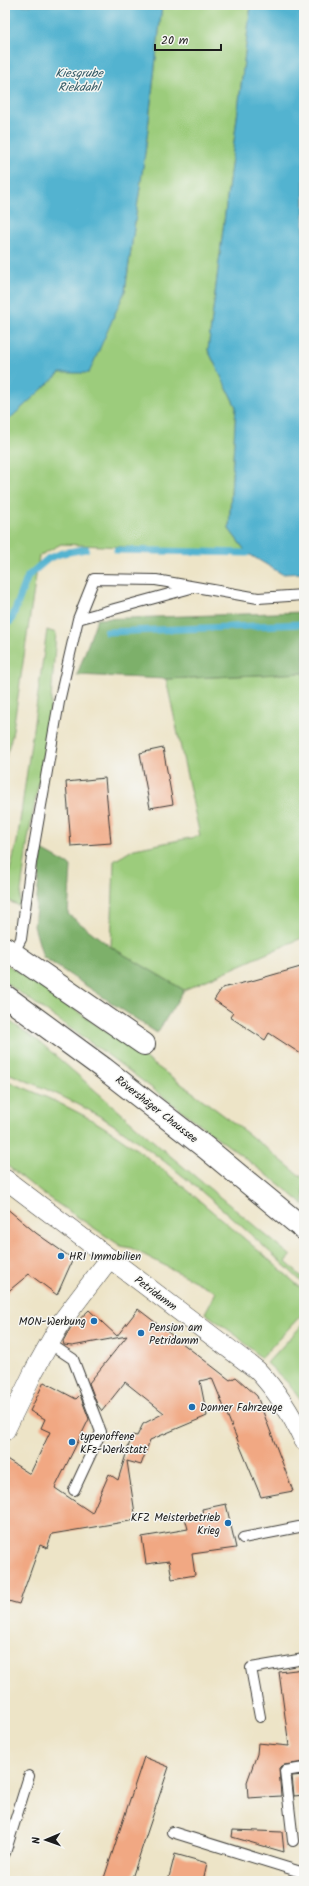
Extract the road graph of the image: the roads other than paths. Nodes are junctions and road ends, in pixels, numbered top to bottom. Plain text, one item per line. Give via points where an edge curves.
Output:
1 (196, 587) junction
2 (304, 595) edge
3 (78, 619) junction
4 (9, 951) edge
5 (5, 996) edge
6 (144, 1044) dead end
7 (5, 1179) edge
8 (304, 1229) edge
9 (110, 1258) junction
10 (49, 1343) junction
11 (5, 1430) edge
12 (304, 1441) edge
13 (74, 1490) dead end
14 (304, 1526) edge
15 (243, 1538) dead end
16 (304, 1659) edge
17 (260, 1717) dead end
18 (304, 1768) edge
19 (29, 1776) dead end
20 (172, 1832) dead end
21 (293, 1840) dead end
22 (5, 1853) edge
23 (304, 1873) edge

1 - 2 lane via 258,598
1 - 3 lane
1 - 3 lane via 156,580 94,579
3 - 4 lane via 59,702 31,863 21,939
4 - 6 main road
5 - 8 main road, Rövershäger Chaussee via 206,1148
7 - 9 street, Petridamm
9 - 10 street
9 - 12 street, Petridamm via 257,1370 274,1388 290,1412
10 - 11 street
10 - 13 lane via 73,1360 101,1432
14 - 15 lane
16 - 17 lane via 251,1668
18 - 21 lane via 285,1770
19 - 22 lane
20 - 23 lane

